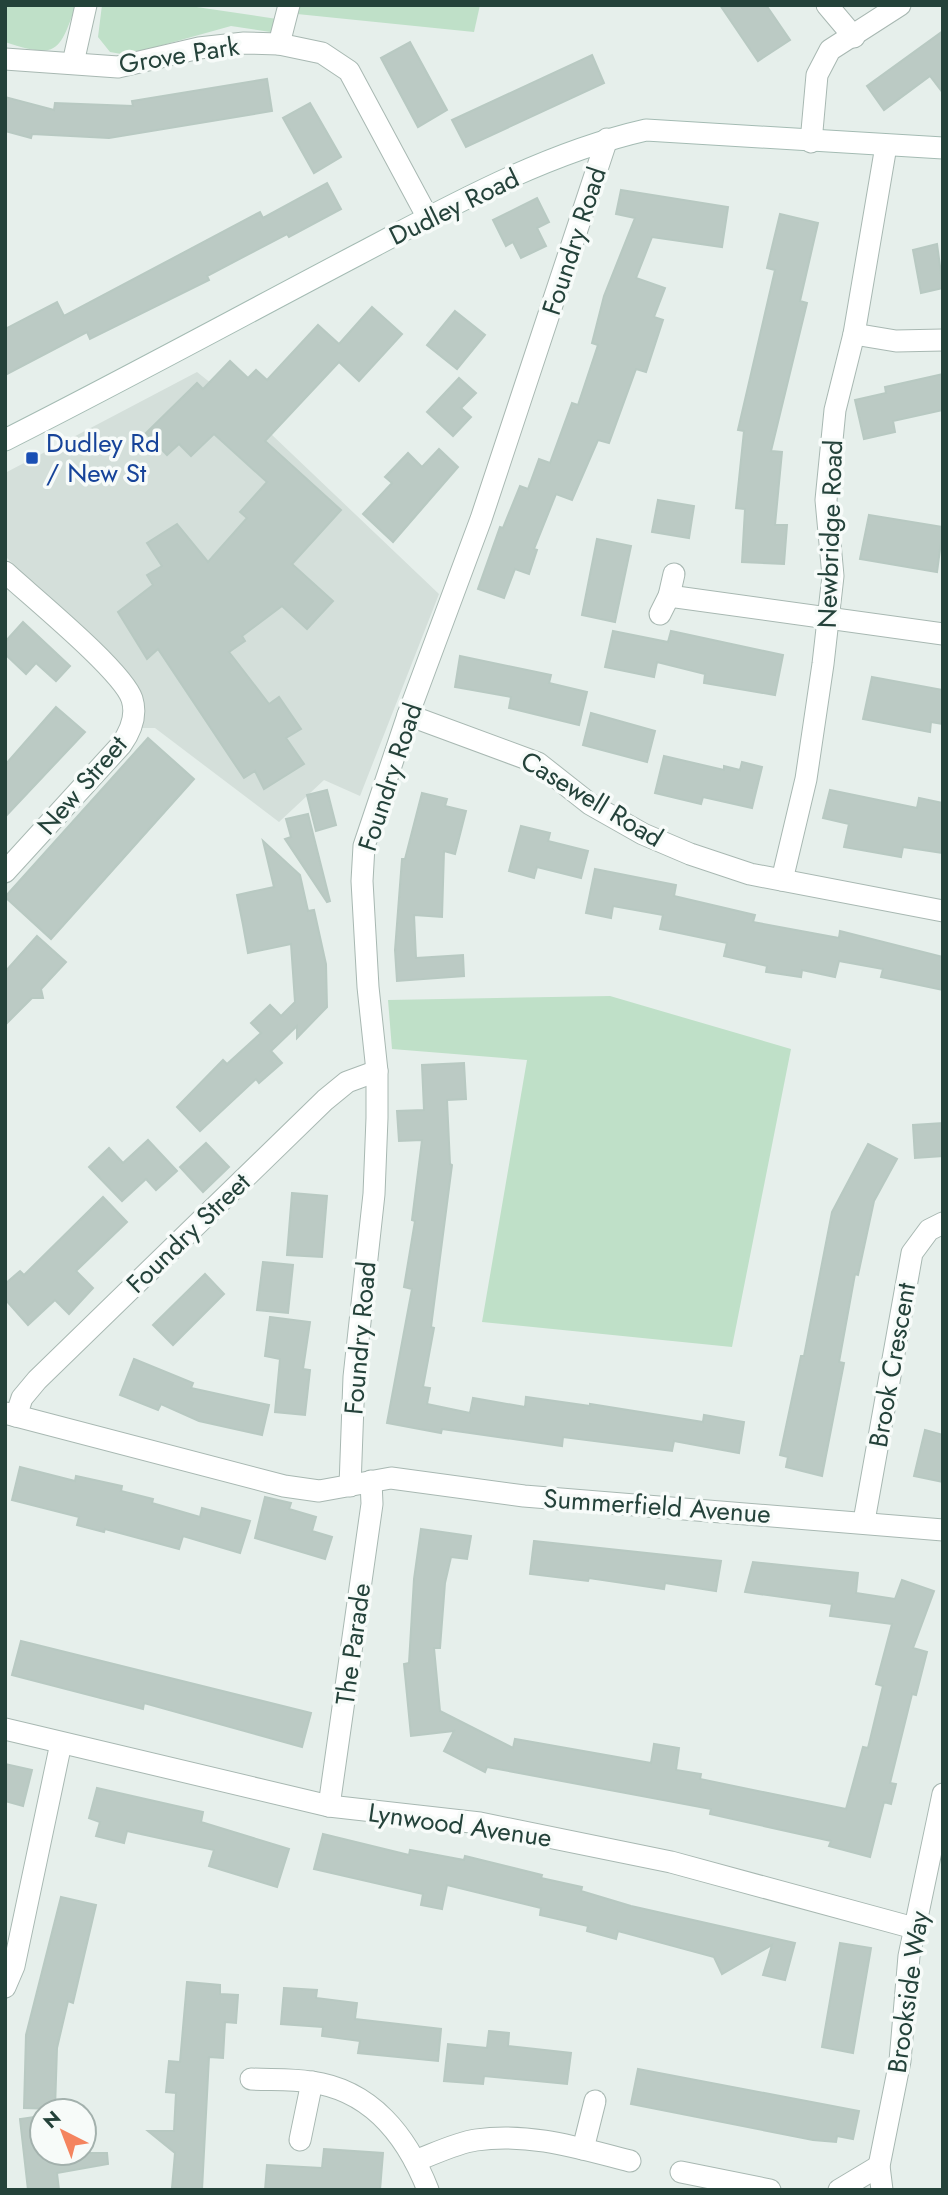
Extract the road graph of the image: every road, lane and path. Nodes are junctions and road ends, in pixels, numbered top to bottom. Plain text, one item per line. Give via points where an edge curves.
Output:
1 (86, 5) edge
2 (289, 5) edge
3 (827, 5) edge
4 (900, 5) edge
5 (854, 37) junction
6 (279, 44) junction
7 (5, 59) edge
8 (73, 63) junction
9 (607, 139) junction
10 (811, 142) junction
11 (886, 146) junction
12 (943, 148) edge
13 (428, 218) junction
14 (854, 334) junction
15 (943, 340) edge
16 (5, 440) edge
17 (5, 572) edge
18 (674, 574) dead end
19 (828, 618) junction
20 (943, 634) edge
21 (408, 715) junction
22 (5, 872) edge
23 (782, 880) junction
24 (943, 911) edge
25 (377, 1071) junction
26 (943, 1223) edge
27 (11, 1415) edge
28 (371, 1481) junction
29 (350, 1486) junction
30 (864, 1521) junction
31 (943, 1530) edge
32 (5, 1729) edge
33 (61, 1743) junction
34 (943, 1794) edge
35 (329, 1806) junction
36 (914, 1928) junction
37 (5, 1987) edge
38 (251, 2079) dead end
39 (312, 2082) junction
40 (595, 2101) dead end
41 (300, 2140) dead end
42 (583, 2149) junction
43 (415, 2161) junction
44 (630, 2161) dead end
45 (878, 2166) junction
46 (681, 2172) dead end
47 (728, 2186) edge
48 (428, 2190) edge
49 (770, 2190) edge
50 (839, 2190) edge
51 (882, 2190) edge

1 - 8 street
2 - 6 street
3 - 5 street
4 - 5 street
5 - 10 street via 830,50 817,75
6 - 8 street, Grove Park via 199,48 118,67
6 - 13 street, Grove Park via 323,53 349,71
7 - 8 street, Grove Park
9 - 10 street, Dudley Road via 646,130
9 - 13 street, Dudley Road
9 - 21 street, Foundry Road via 481,519
10 - 11 street, Dudley Road
11 - 12 street, Dudley Road
11 - 14 street, Newbridge Road
13 - 16 street, Dudley Road
14 - 15 street via 895,341
14 - 19 street, Newbridge Road via 835,410 826,500 833,576
17 - 22 street, New Street via 120,678 134,712 121,745
18 - 19 street via 664,605
19 - 20 street
19 - 23 street, Newbridge Road via 806,779
21 - 23 street, Casewell Road via 538,763 590,804 643,834 690,854
21 - 25 street, Foundry Road via 364,846 368,987
23 - 24 street, Casewell Road
25 - 27 street, Foundry Street via 348,1082 325,1100 37,1380
25 - 29 street, Foundry Road via 374,1194 354,1377
26 - 30 street, Brook Crescent via 929,1230 912,1253
27 - 29 street via 284,1486 319,1492
28 - 29 street
28 - 30 street, Summerfield Avenue via 391,1478 524,1496
28 - 35 street, The Parade via 372,1504
30 - 31 street, Summerfield Avenue
32 - 33 street, Lynwood Avenue
33 - 35 street, Lynwood Avenue
33 - 37 street via 14,1966
34 - 36 street, Brookside Way
35 - 36 street, Lynwood Avenue via 480,1823 671,1862
36 - 45 street, Brookside Way via 900,2062
38 - 39 street
39 - 41 street
39 - 43 street via 354,2095 387,2119
40 - 42 street
42 - 43 street via 528,2138 475,2140
42 - 44 street
43 - 48 street
45 - 50 street
45 - 51 street, Brookside Way
46 - 47 street
47 - 49 street

